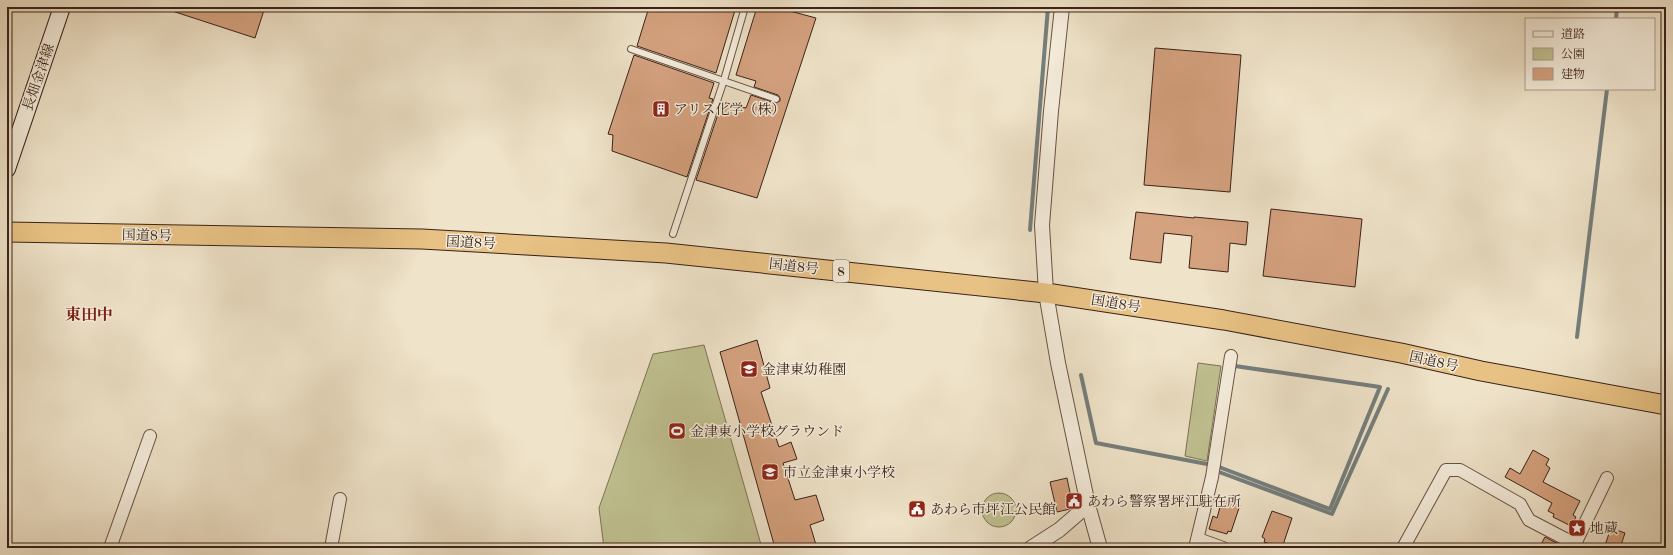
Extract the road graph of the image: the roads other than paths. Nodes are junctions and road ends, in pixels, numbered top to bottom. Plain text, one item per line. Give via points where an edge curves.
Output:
1 (62, 7) edge
2 (745, 7) edge
3 (1062, 7) edge
4 (631, 49) dead end
5 (724, 80) junction
6 (776, 99) dead end
7 (7, 169) edge
8 (7, 232) edge
9 (673, 234) dead end
10 (1046, 293) junction
11 (1231, 356) dead end
12 (1666, 405) edge
13 (150, 436) dead end
14 (1607, 478) dead end
15 (340, 499) dead end
16 (1088, 504) junction
17 (1197, 543) edge
18 (1574, 546) edge
19 (110, 548) edge
20 (332, 548) edge
21 (1031, 548) edge
22 (1100, 548) edge
23 (1223, 548) edge
24 (1403, 548) edge

1 - 7 main road, 長畑金津線
2 - 5 lane
3 - 10 street via 1042,225
4 - 5 lane
5 - 6 lane
5 - 9 lane
8 - 10 highway, 国道8号 / 8 via 422,239 666,253
10 - 12 highway, 国道8号 / 8 via 1224,320
10 - 16 street via 1058,364
11 - 17 street via 1212,477
13 - 19 street
14 - 18 street
15 - 20 street
16 - 21 street via 1059,530
16 - 22 street
17 - 23 street
18 - 24 street via 1528,520 1520,504 1460,470 1446,470

